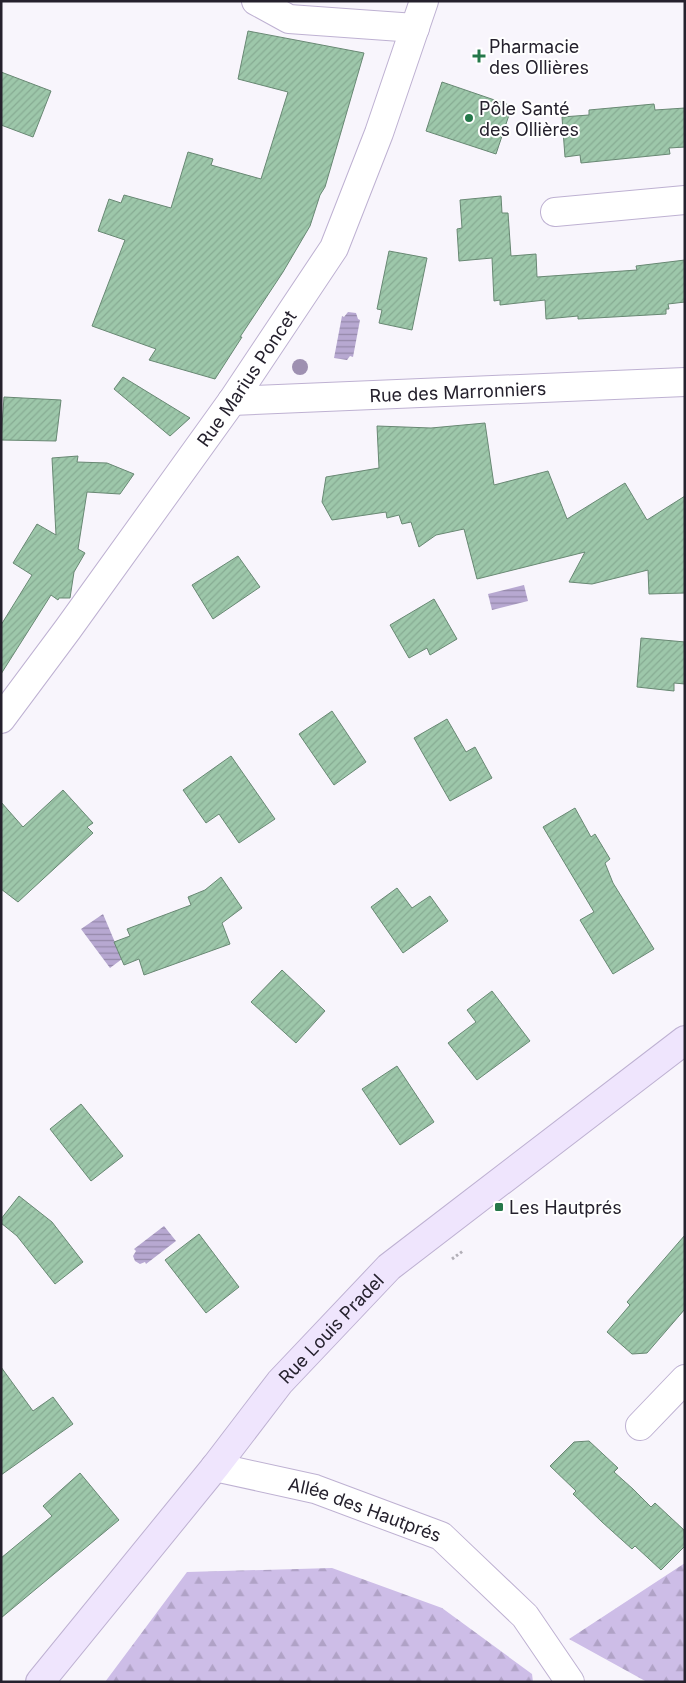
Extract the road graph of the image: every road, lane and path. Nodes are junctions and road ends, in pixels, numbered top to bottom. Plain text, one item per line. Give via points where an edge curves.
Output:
1 (256, 1) edge
2 (424, 1) edge
3 (415, 28) junction
4 (685, 200) edge
5 (555, 212) dead end
6 (685, 382) edge
7 (232, 401) junction
8 (1, 719) edge
9 (685, 1040) edge
10 (470, 1246) dead end
11 (447, 1260) dead end
12 (685, 1379) edge
13 (640, 1426) dead end
14 (215, 1468) junction
15 (40, 1682) edge
16 (570, 1682) edge

1 - 3 street via 289,19
2 - 3 street, Rue Marius Poncet
3 - 7 street, Rue Marius Poncet via 334,248
4 - 5 street
6 - 7 street, Rue des Marronniers
7 - 8 street, Rue Marius Poncet
9 - 14 main road, Rue Louis Pradel via 390,1267 280,1382
10 - 11 path
12 - 13 street
14 - 15 main road, Rue Louis Pradel
14 - 16 street, Allée des Hautprés via 315,1490 441,1536 524,1616

